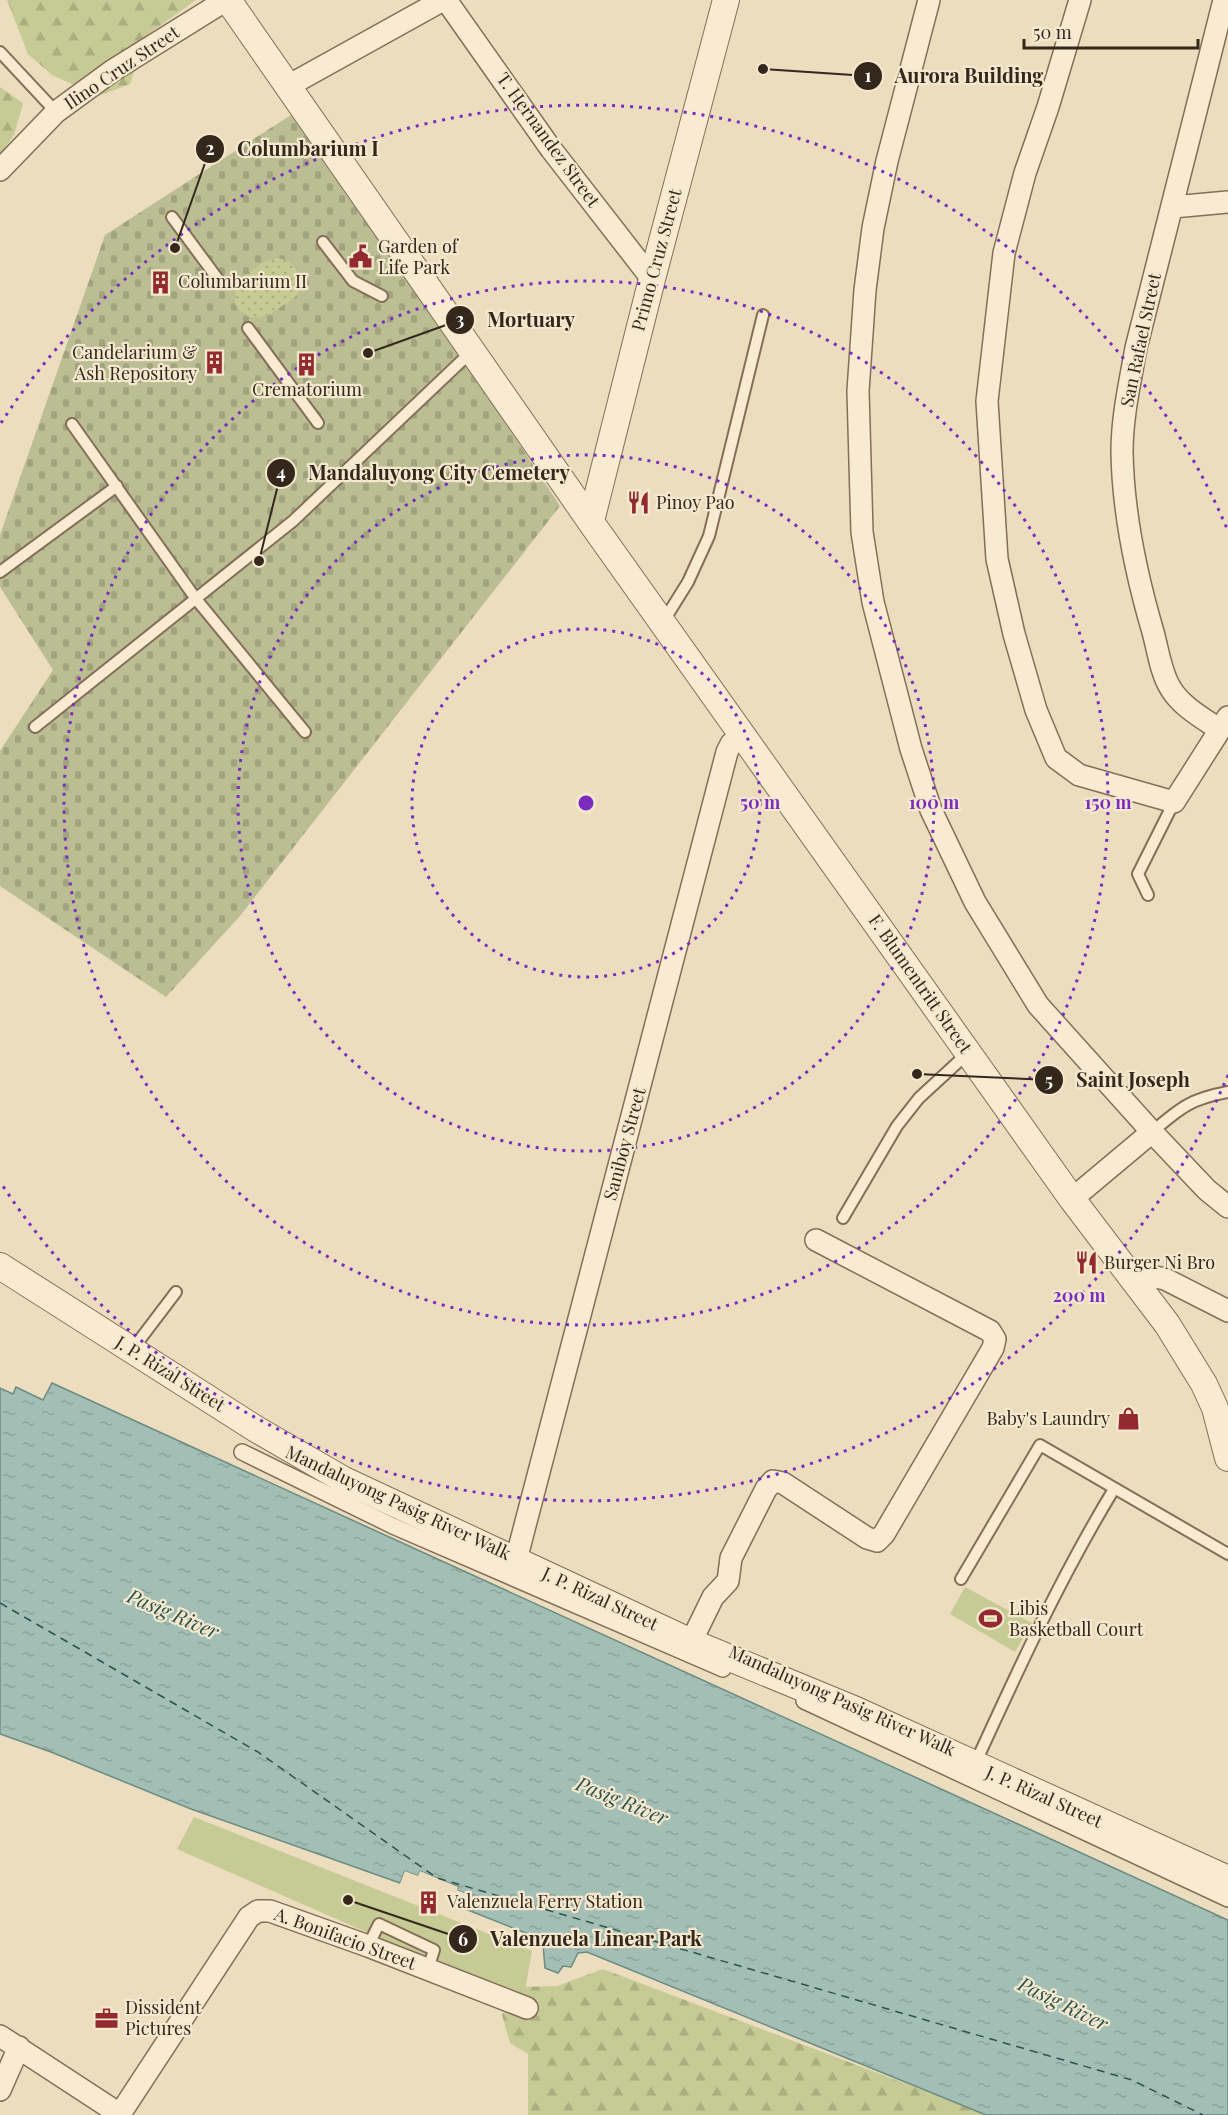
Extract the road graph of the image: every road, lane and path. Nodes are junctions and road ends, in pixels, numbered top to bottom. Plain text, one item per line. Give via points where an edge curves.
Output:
1 (227, 0) edge
2 (445, 0) edge
3 (726, 0) edge
4 (929, 0) edge
5 (1080, 0) edge
6 (1224, 0) edge
7 (0, 52) edge
8 (288, 86) junction
9 (57, 112) junction
10 (0, 170) edge
11 (1228, 202) edge
12 (1173, 207) junction
13 (172, 217) dead end
14 (323, 242) dead end
15 (651, 279) junction
16 (220, 282) dead end
17 (382, 296) dead end
18 (764, 315) dead end
19 (248, 328) dead end
20 (472, 351) junction
21 (318, 423) dead end
22 (72, 424) dead end
23 (117, 486) junction
24 (591, 521) junction
25 (0, 572) edge
26 (196, 599) junction
27 (663, 622) junction
28 (1224, 723) edge
29 (35, 727) dead end
30 (305, 732) dead end
31 (742, 733) junction
32 (1174, 801) junction
33 (1148, 895) dead end
34 (969, 1052) junction
35 (1228, 1092) edge
36 (1152, 1132) junction
37 (1072, 1199) junction
38 (1228, 1207) edge
39 (843, 1218) dead end
40 (816, 1240) dead end
41 (0, 1266) edge
42 (1135, 1282) junction
43 (176, 1292) dead end
44 (1228, 1311) edge
45 (132, 1350) junction
46 (242, 1452) dead end
47 (1228, 1458) edge
48 (1114, 1489) junction
49 (1228, 1554) edge
50 (516, 1560) junction
51 (962, 1579) dead end
52 (691, 1642) junction
53 (975, 1765) junction
54 (1228, 1879) edge
55 (1228, 1899) edge
56 (527, 2008) dead end
57 (0, 2036) edge
58 (19, 2047) junction
59 (0, 2090) edge
60 (121, 2115) edge

1 - 8 street, F. Blumentritt Street
1 - 9 street, Ilino Cruz Street via 112,71
2 - 8 street
2 - 15 street, T. Hernandez Street via 551,149
3 - 15 street, Primo Cruz Street
4 - 36 street via 887,160 865,290 858,391 862,532 873,602 931,810 975,902 1038,1005
5 - 32 street via 1004,253 987,401 997,559 1033,699 1056,758 1079,775
6 - 12 street, San Rafael Street
7 - 9 lane
8 - 20 street, F. Blumentritt Street
9 - 10 street, Ilino Cruz Street
11 - 12 street
12 - 28 street, San Rafael Street via 1136,348 1126,403 1122,451 1127,511 1143,598 1170,687 1182,703
13 - 16 lane
14 - 17 lane via 353,281
15 - 24 street, Primo Cruz Street
18 - 27 lane via 709,536 688,582
19 - 21 lane
20 - 24 street, F. Blumentritt Street
20 - 26 lane via 293,521
22 - 23 lane
23 - 25 lane
23 - 26 lane
24 - 27 street, F. Blumentritt Street
26 - 29 lane
26 - 30 lane
27 - 31 street, F. Blumentritt Street
28 - 32 street
31 - 34 street, F. Blumentritt Street
31 - 50 street, Saniboy Street via 728,752
32 - 33 lane via 1138,874
34 - 37 street, F. Blumentritt Street
34 - 39 lane via 919,1098 897,1126
35 - 36 lane via 1199,1098 1178,1109
36 - 37 street
36 - 38 street
37 - 42 street, F. Blumentritt Street
40 - 52 street via 990,1331 995,1339 993,1348 877,1541 783,1483 773,1481 731,1558 728,1581 713,1597
41 - 45 street, J. P. Rizal Street
42 - 44 street via 1155,1277 1166,1279
42 - 47 street, F. Blumentritt Street via 1204,1384 1220,1422
43 - 45 lane
45 - 50 street, J. P. Rizal Street via 344,1480
46 - 55 street, Mandaluyong Pasig River Walk via 393,1526 670,1648 796,1697
48 - 49 lane
48 - 51 lane via 1041,1445
48 - 53 lane via 1048,1605
50 - 52 street, J. P. Rizal Street
52 - 53 street, J. P. Rizal Street via 856,1710
53 - 54 street, J. P. Rizal Street
56 - 60 street, A. Bonifacio Street via 368,1946 270,1911 258,1911 249,1917
57 - 58 street
58 - 59 street
58 - 60 street

